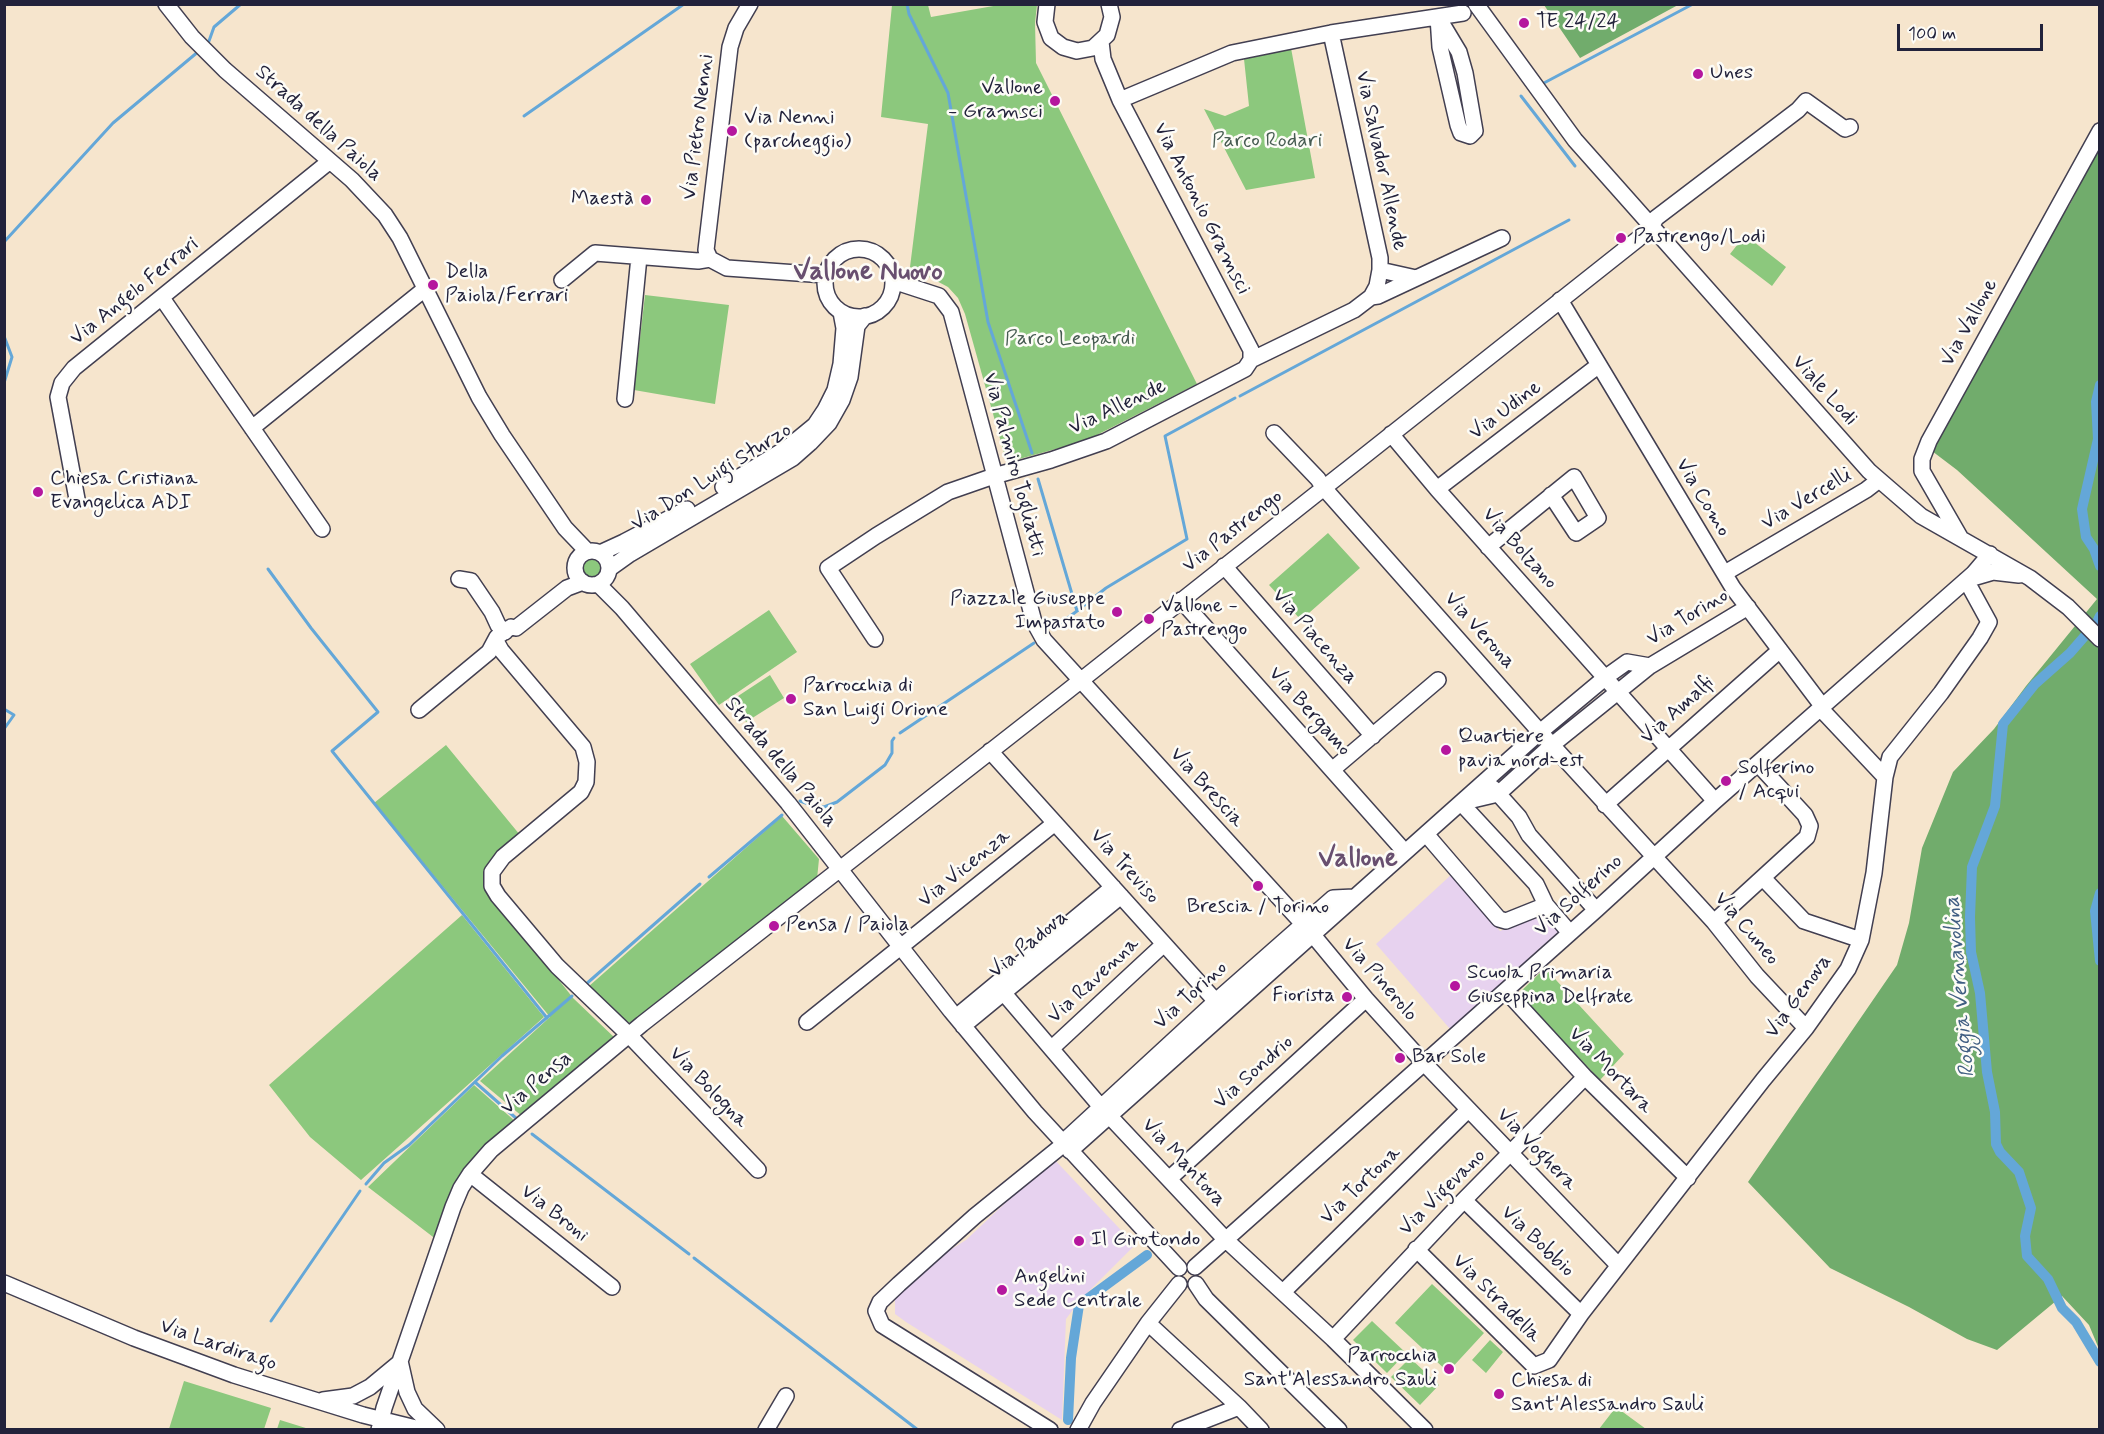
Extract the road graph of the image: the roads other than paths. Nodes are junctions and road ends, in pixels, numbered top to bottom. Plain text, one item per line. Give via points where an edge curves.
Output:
1 (166, 4) edge
2 (750, 4) edge
3 (1047, 4) edge
4 (1112, 5) edge
5 (1469, 9) edge
6 (1438, 17) junction
7 (1331, 33) junction
8 (1101, 42) junction
9 (1084, 51) junction
10 (1111, 76) junction
11 (1120, 100) junction
12 (1850, 127) dead end
13 (2100, 131) edge
14 (302, 136) junction
15 (330, 161) junction
16 (310, 178) junction
17 (1651, 227) junction
18 (1502, 238) dead end
19 (639, 257) junction
20 (710, 259) junction
21 (1380, 270) junction
22 (825, 275) junction
23 (1416, 278) junction
24 (562, 280) dead end
25 (893, 281) junction
26 (426, 288) junction
27 (1371, 297) junction
28 (162, 298) junction
29 (1560, 300) junction
30 (841, 312) junction
31 (865, 316) junction
32 (1251, 360) junction
33 (1599, 365) junction
34 (625, 399) dead end
35 (252, 428) junction
36 (1274, 433) dead end
37 (1391, 434) junction
38 (994, 476) junction
39 (1879, 480) junction
40 (1323, 487) junction
41 (1437, 489) junction
42 (1551, 495) dead end
43 (77, 500) dead end
44 (322, 529) dead end
45 (1960, 537) junction
46 (1488, 547) junction
47 (1990, 554) junction
48 (584, 557) junction
49 (1224, 566) junction
50 (1725, 573) junction
51 (599, 578) junction
52 (2030, 578) junction
53 (459, 579) dead end
54 (1966, 580) junction
55 (1181, 600) junction
56 (1748, 607) junction
57 (504, 633) junction
58 (874, 639) dead end
59 (2100, 639) edge
60 (1780, 650) junction
61 (1650, 666) junction
62 (1606, 677) junction
63 (1438, 680) dead end
64 (1079, 681) junction
65 (1618, 691) junction
66 (416, 706) dead end
67 (1822, 707) junction
68 (1540, 732) junction
69 (1373, 736) junction
70 (1552, 745) junction
71 (1668, 748) junction
72 (990, 751) junction
73 (1758, 764) junction
74 (1332, 770) junction
75 (1885, 777) junction
76 (1487, 781) junction
77 (1498, 794) junction
78 (1715, 801) junction
79 (1461, 803) junction
80 (1605, 805) junction
81 (1056, 823) junction
82 (1426, 834) junction
83 (1405, 852) junction
84 (1654, 856) junction
85 (840, 868) junction
86 (1763, 878) junction
87 (1117, 892) junction
88 (1546, 905) junction
89 (1596, 910) junction
90 (1714, 922) junction
91 (1308, 930) junction
92 (1570, 933) junction
93 (1861, 940) junction
94 (1164, 944) junction
95 (902, 948) junction
96 (999, 989) junction
97 (1506, 990) junction
98 (1366, 999) junction
99 (1221, 1007) junction
100 (960, 1021) junction
101 (807, 1022) dead end
102 (1806, 1028) junction
103 (628, 1035) junction
104 (1052, 1048) junction
105 (1424, 1063) junction
106 (1585, 1077) junction
107 (1468, 1110) junction
108 (1106, 1111) junction
109 (1066, 1145) junction
110 (1511, 1154) junction
111 (758, 1170) dead end
112 (470, 1174) junction
113 (1170, 1178) junction
114 (1688, 1178) junction
115 (1464, 1200) junction
116 (1226, 1240) junction
117 (1416, 1249) junction
118 (1618, 1265) junction
119 (1196, 1267) junction
120 (1179, 1268) junction
121 (4, 1283) edge
122 (1179, 1284) junction
123 (1196, 1284) junction
124 (612, 1287) dead end
125 (1283, 1292) junction
126 (1581, 1314) junction
127 (1148, 1323) junction
128 (1333, 1339) junction
129 (1549, 1360) joint
130 (400, 1361) junction
131 (786, 1396) dead end
132 (317, 1400) junction
133 (1093, 1403) junction
134 (1239, 1407) junction
135 (380, 1424) edge
136 (424, 1430) edge
137 (437, 1430) edge
138 (766, 1430) edge
139 (1050, 1430) edge
140 (1078, 1430) edge
141 (1090, 1430) edge
142 (1180, 1430) edge
143 (1261, 1430) edge
144 (1339, 1430) edge
145 (1425, 1430) edge

1 - 14 street, Strada della Paiola via 225,70
2 - 20 street, Via Pietro Nenni via 730,47 706,250
3 - 9 street via 1045,22 1051,38 1069,50
4 - 8 street via 1111,26
5 - 6 street
5 - 17 street, Viale Lodi
6 - 6 street via 1440,46 1458,125 1461,133 1470,135 1476,132 1465,73
6 - 7 street
7 - 11 street via 1232,53
7 - 21 street, Via Salvador Allende
8 - 9 street
8 - 10 street, Via Antonio Gramsci
9 - 10 street, Via Antonio Gramsci
10 - 11 street, Via Antonio Gramsci
11 - 32 street, Via Antonio Gramsci via 1251,350
12 - 17 street via 1845,129 1806,101 1656,218
13 - 45 street, Via Vallone via 1922,459 1922,471
14 - 15 street, Strada della Paiola
14 - 16 street via 312,160
15 - 16 street, Via Angelo Ferrari
15 - 26 street, Strada della Paiola via 385,215
16 - 28 street, Via Angelo Ferrari
17 - 29 street, Via Pastrengo
17 - 39 street, Viale Lodi
18 - 23 street, Via Salvador Allende
19 - 20 street
19 - 24 street via 595,253
19 - 34 street
20 - 22 street via 727,268
21 - 23 street
21 - 27 street, Via Salvador Allende
22 - 25 street via 838,255 862,248 883,259
22 - 30 street via 827,296
23 - 27 street, Via Salvador Allende
25 - 31 street via 885,304
25 - 38 street, Via Palmiro Togliatti via 939,296 951,312
26 - 35 street
26 - 48 street, Strada della Paiola via 485,406
27 - 32 street, Via Salvador Allende via 1354,310
28 - 35 street
28 - 43 street, Via Angelo Ferrari via 74,368 62,382 58,397
29 - 33 street, Via Como
29 - 37 street, Via Pastrengo
30 - 31 street
30 - 48 street, Via Don Luigi Sturzo via 844,345 835,390 814,425 787,448 701,500 624,542
31 - 51 street, Via Don Luigi Sturzo via 857,326 850,377 842,400 829,423 810,443 793,458 630,554
32 - 38 street, Via Allende via 1245,369 1106,441
33 - 41 street, Via Udine
33 - 50 street, Via Como
35 - 44 street
36 - 40 street, Via Verona
37 - 40 street, Via Pastrengo
37 - 41 street, Via Bolzano
38 - 58 street, Via Allende via 948,492 828,568
38 - 64 street, Via Palmiro Togliatti via 1034,622
39 - 45 street, Viale Lodi via 1921,516
39 - 50 street, Via Vercelli
40 - 49 street, Via Pastrengo
40 - 68 street, Via Verona
41 - 46 street, Via Bolzano
42 - 46 street
45 - 47 street, Viale Lodi
46 - 62 street, Via Bolzano
47 - 52 street, Viale Lodi
47 - 54 street, Via Solferino
48 - 51 street via 576,574
48 - 51 street via 605,556
48 - 57 street via 563,582 511,621
49 - 55 street, Via Pastrengo
49 - 69 street, Via Piacenza
50 - 56 street, Via Como
51 - 57 street, Via Don Luigi Sturzo via 567,588
51 - 85 street, Strada della Paiola
52 - 54 street via 1993,572
52 - 59 street, Viale Lodi via 2068,607
53 - 57 street, Via Bologna via 471,581
54 - 67 street, Via Solferino
54 - 75 street, Via Genova via 1989,622 1941,693 1890,757
55 - 64 street, Via Pastrengo
55 - 74 street, Via Bergamo
56 - 60 street, Via Como
56 - 61 street, Via Torino
57 - 66 street, Via Don Luigi Sturzo via 486,642
57 - 103 street, Via Bologna via 501,650 583,747 587,762 581,792 503,857 492,872 492,886 557,966
60 - 67 street, Via Como
60 - 71 street, Via Amalfi
61 - 62 street, Via Torino via 1627,662
61 - 65 street, Via Torino
62 - 65 street, Via Bolzano
62 - 68 street, Via Torino
63 - 69 street
64 - 72 street, Via Pastrengo
64 - 91 street, Via Brescia
65 - 70 street, Via Torino
65 - 71 street, Via Bolzano
67 - 73 street, Via Solferino
67 - 75 street, Via Como
68 - 70 street, Via Verona
68 - 76 street, Via Torino
69 - 74 street
70 - 77 street, Via Torino
70 - 80 street, Via Verona
71 - 78 street, Via Bolzano
71 - 80 street, Via Amalfi
72 - 81 street, Via Treviso
72 - 85 street, Via Pastrengo
73 - 78 street, Via Solferino
73 - 86 street via 1810,826 1807,837
74 - 83 street, Via Bergamo
75 - 93 street, Via Genova via 1874,873
76 - 77 street
76 - 79 street, Via Torino
77 - 79 street, Via Torino
77 - 89 street
78 - 84 street, Via Solferino
79 - 82 street, Via Torino
79 - 88 street via 1536,884
80 - 84 street, Via Verona
81 - 87 street, Via Treviso
81 - 95 street, Via Vicenza
82 - 83 street, Via Torino
82 - 88 street via 1499,919 1506,921
83 - 91 street, Via Torino via 1354,897 1333,898
84 - 89 street, Via Solferino
84 - 90 street, Via Cuneo
85 - 95 street, Strada della Paiola
85 - 103 street, Via Pensa
86 - 90 street
86 - 93 street via 1804,921
87 - 94 street, Via Treviso
87 - 96 street, Via Padova
88 - 92 street
89 - 92 street, Via Solferino
90 - 102 street, Via Cuneo
91 - 98 street, Via Pinerolo
91 - 99 street, Via Torino
92 - 97 street, Via Solferino
93 - 102 street, Via Genova via 1848,969
94 - 99 street, Via Treviso
94 - 104 street, Via Ravenna
95 - 100 street, Strada della Paiola
95 - 101 street
96 - 100 street, Via Padova
96 - 104 street, Via Mantova
97 - 105 street, Via Solferino
97 - 106 street, Via Mortara
98 - 105 street, Via Pinerolo
98 - 113 street, Via Sondrio
99 - 108 street, Via Torino
100 - 109 street, Strada della Paiola
102 - 114 street, Via Genova
103 - 111 street, Via Bologna
103 - 112 street, Via Pensa via 491,1150
104 - 108 street, Via Mantova
105 - 107 street, Via Voghera
105 - 116 street, Via Solferino
106 - 110 street, Via Vigevano
106 - 114 street, Via Mortara
107 - 110 street, Via Voghera
107 - 125 street, Via Tortona
108 - 109 street, Via Torino
108 - 113 street, Via Mantova
109 - 120 street, Strada della Paiola
109 - 139 street, Via Torino via 1019,1180 880,1302 876,1311 882,1324
110 - 115 street, Via Vigevano
110 - 118 street, Via Voghera
112 - 124 street, Via Broni
112 - 130 street, Via Pensa via 453,1207
113 - 116 street, Via Mantova
114 - 118 street, Via Genova
115 - 117 street, Via Vigevano
115 - 126 street, Via Bobbio
116 - 119 street, Via Solferino
116 - 125 street, Via Mantova
117 - 128 street, Via Vigevano
117 - 129 street, Via Stradella via 1534,1366
118 - 126 street, Via Genova
119 - 120 street via 1188,1264
119 - 123 street
120 - 122 street
121 - 132 street, Via Lardirago via 234,1376
122 - 123 street via 1188,1288
122 - 127 street
123 - 144 street via 1206,1299
125 - 128 street, Via Mantova
126 - 129 street, Via Genova
127 - 133 street
127 - 134 street
128 - 145 street, Via Mantova
130 - 132 street via 353,1396
130 - 135 street, Via Pensa
130 - 137 street via 415,1409
131 - 138 street
132 - 135 street, Via Lardirago
133 - 140 street
133 - 141 street
134 - 142 street
134 - 143 street
135 - 136 street, Via Lardirago

